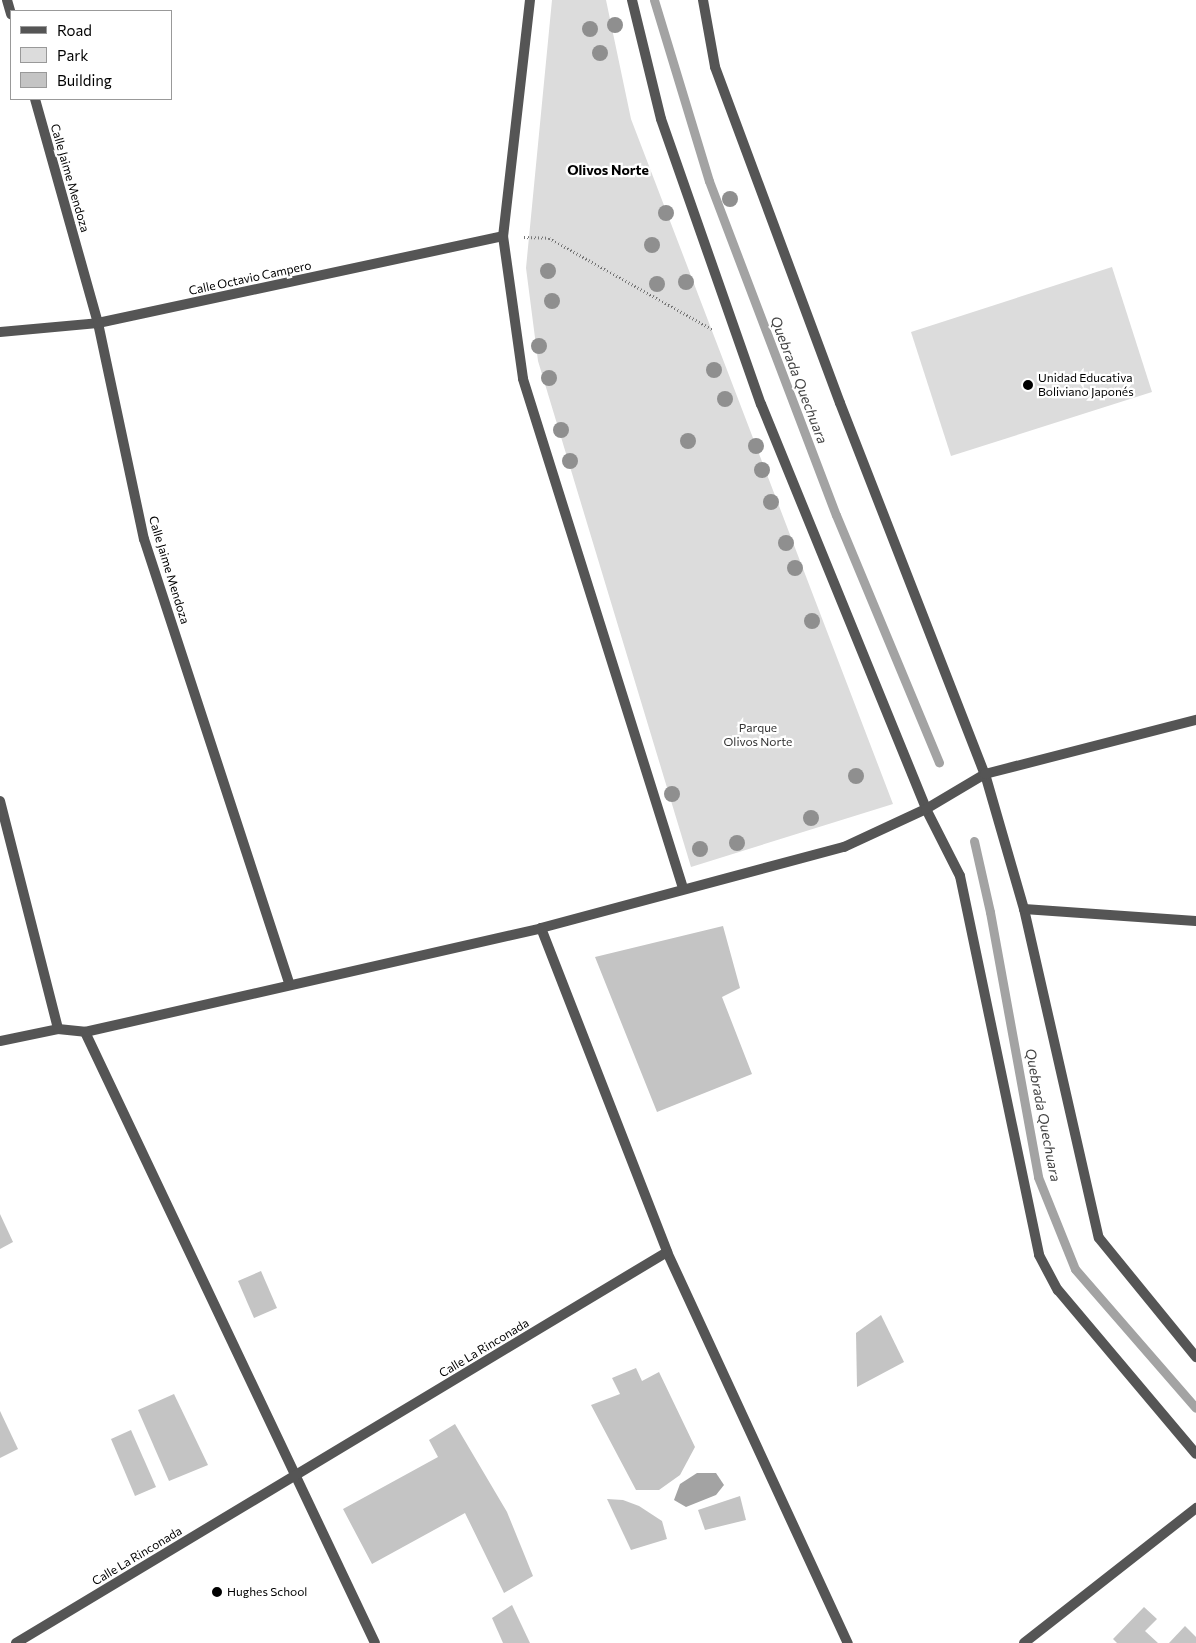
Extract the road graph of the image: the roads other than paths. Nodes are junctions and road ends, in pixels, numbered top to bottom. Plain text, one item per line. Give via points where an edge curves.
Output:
1 (530, 0) edge
2 (632, 0) edge
3 (703, 0) edge
4 (35, 100) edge
5 (503, 236) junction
6 (98, 323) junction
7 (0, 332) edge
8 (1196, 720) edge
9 (985, 774) junction
10 (0, 801) edge
11 (926, 809) junction
12 (683, 888) junction
13 (1024, 909) junction
14 (1196, 921) edge
15 (541, 928) junction
16 (290, 983) junction
17 (58, 1029) junction
18 (85, 1032) junction
19 (0, 1041) edge
20 (667, 1252) junction
21 (1196, 1357) edge
22 (1196, 1454) edge
23 (296, 1476) junction
24 (1196, 1508) edge
25 (16, 1643) edge
26 (375, 1643) edge
27 (848, 1643) edge
28 (1024, 1643) edge

1 - 5 street
2 - 11 street via 661,119 761,404
3 - 9 street via 715,67 840,403
4 - 6 street, Calle Jaime Mendoza
5 - 6 street, Calle Octavio Campero
5 - 12 street via 523,379
6 - 7 street, Calle Octavio Campero
6 - 16 street, Calle Jaime Mendoza via 144,539
8 - 9 street
9 - 11 street
9 - 13 street
10 - 17 street
11 - 12 street via 844,847
11 - 22 street via 960,876 1039,1255 1058,1290
12 - 15 street
13 - 14 street
13 - 21 street via 1099,1238
15 - 16 street
15 - 20 street
16 - 18 street
17 - 18 street
17 - 19 street
18 - 23 street
20 - 23 street, Calle La Rinconada
20 - 27 street
23 - 25 street, Calle La Rinconada
23 - 26 street
24 - 28 street

